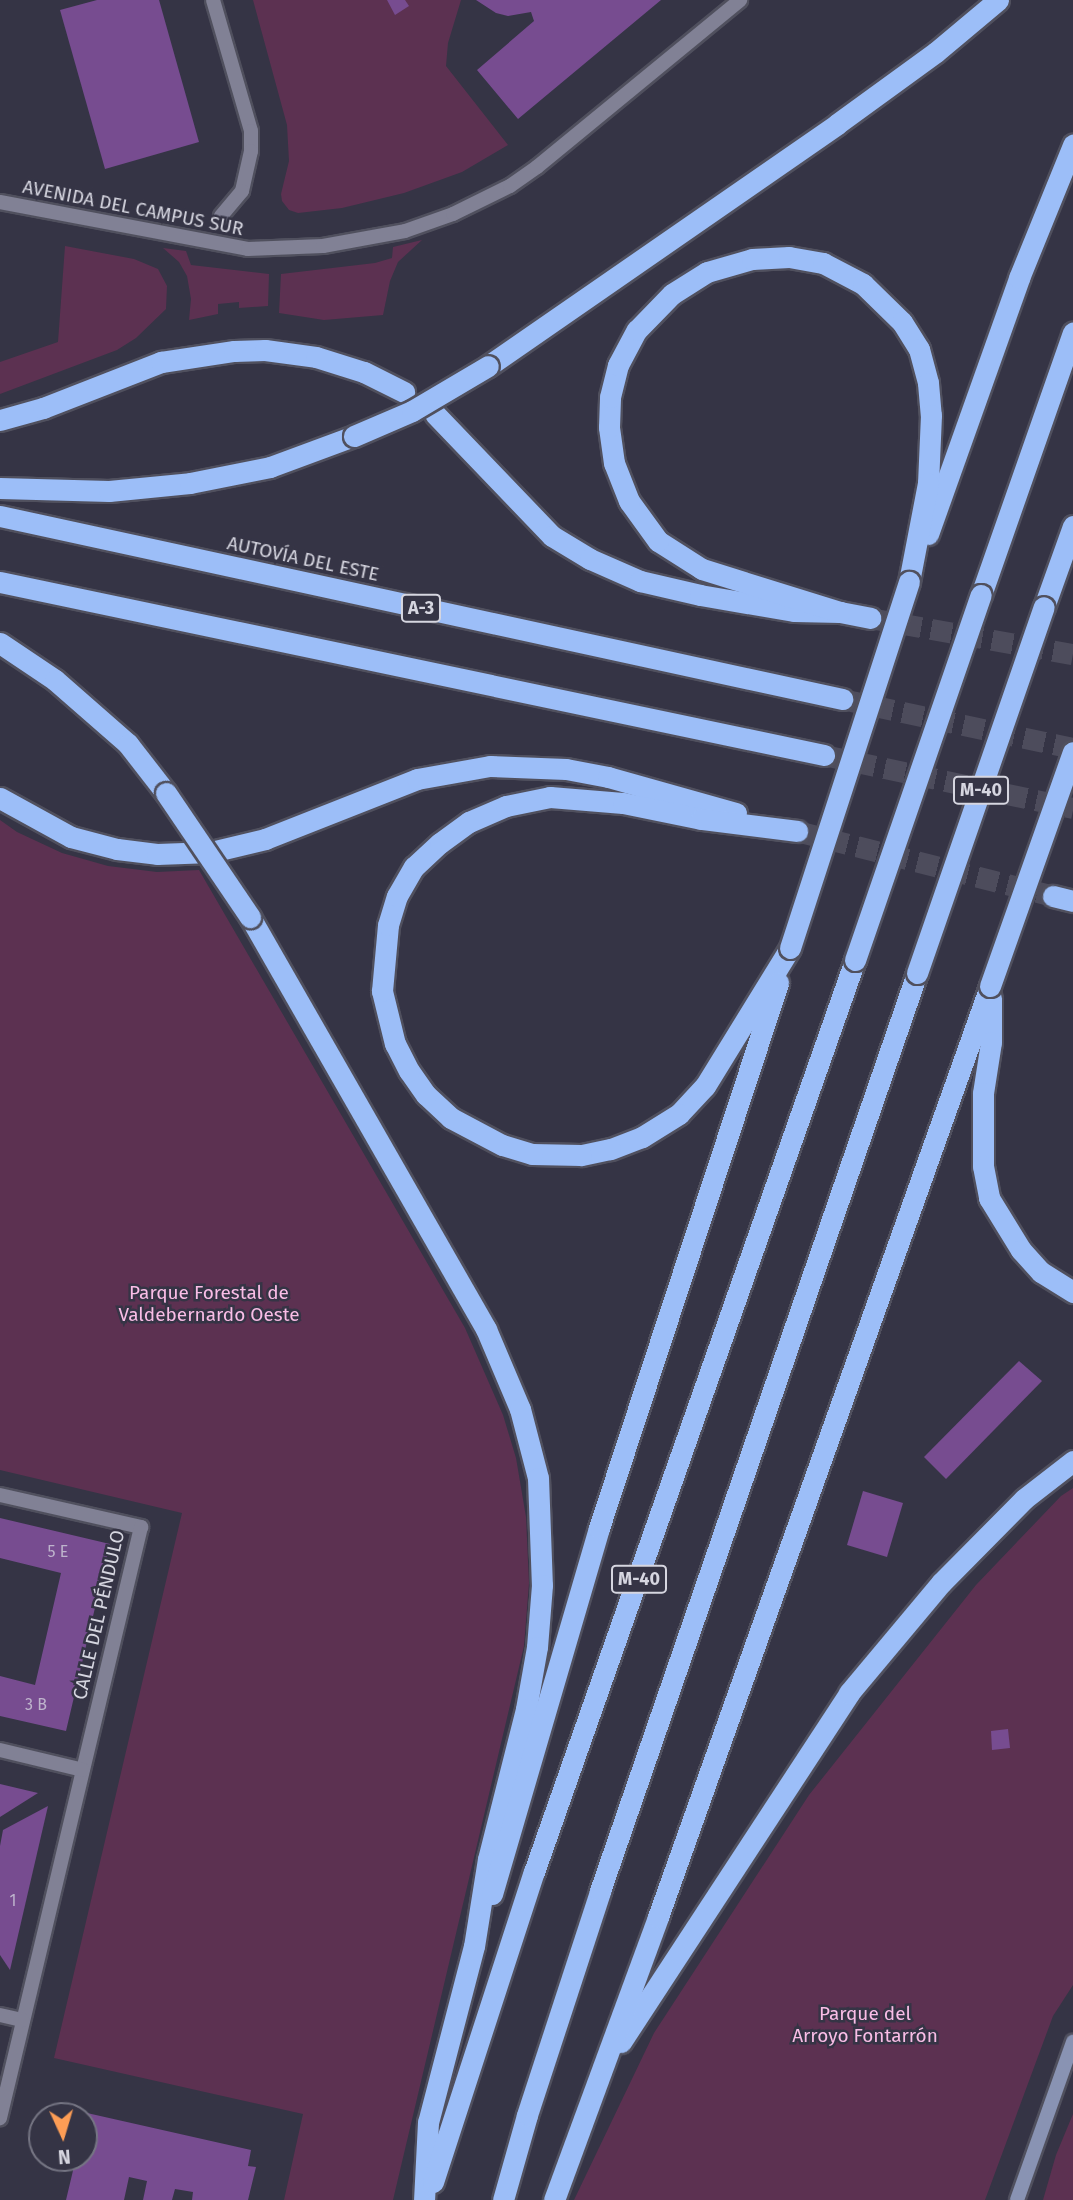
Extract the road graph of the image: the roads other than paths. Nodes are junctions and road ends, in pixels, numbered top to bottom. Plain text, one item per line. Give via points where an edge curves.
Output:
1 (214, 0) edge
2 (740, 0) edge
3 (998, 0) edge
4 (1073, 145) edge
5 (0, 202) edge
6 (221, 216) dead end
7 (1073, 333) edge
8 (404, 392) dead end
9 (435, 414) dead end
10 (0, 420) edge
11 (0, 488) edge
12 (0, 516) edge
13 (1073, 526) edge
14 (0, 582) edge
15 (909, 582) junction
16 (840, 612) junction
17 (870, 618) tunnel mouth
18 (0, 643) edge
19 (842, 699) tunnel mouth
20 (1073, 752) edge
21 (824, 755) tunnel mouth
22 (0, 798) edge
23 (790, 948) junction
24 (990, 986) junction
25 (1073, 1292) edge
26 (1073, 1461) edge
27 (1073, 1468) edge
28 (0, 1495) edge
29 (1024, 1499) junction
30 (0, 1750) edge
31 (83, 1770) junction
32 (474, 1946) junction
33 (0, 2015) edge
34 (22, 2020) junction
35 (1073, 2042) edge
36 (599, 2076) junction
37 (0, 2118) edge
38 (426, 2200) edge
39 (503, 2200) edge
40 (554, 2200) edge
41 (1017, 2200) edge

1 - 6 street via 251,131 242,191
2 - 5 street, AVENIDA DEL CAMPUS SUR via 510,186 405,231 364,241 248,249
3 - 11 highway, bridge via 837,124 488,366 412,411 270,467 190,483 109,491
4 - 15 highway via 1019,278
7 - 38 highway, M-40, bridge via 534,1871
8 - 10 highway via 364,372 316,357 234,351 161,362
9 - 16 highway via 552,536 590,559 640,581 700,595 794,611
12 - 19 highway, AUTOVÍA DEL ESTE / A-3
13 - 39 highway, M-40, bridge via 600,1891
14 - 21 highway
15 - 16 highway via 928,483 931,415 919,349 902,322 863,284 822,263 789,257 752,259 707,272 672,294 637,330 618,365 610,397 614,463 629,501 659,541 702,569
15 - 23 highway, bridge
16 - 17 highway
18 - 32 highway, bridge via 55,680 128,744 166,793 250,917 486,1329 520,1409 538,1478 542,1572 537,1647 488,1859
20 - 24 highway, bridge
22 - 23 highway via 71,836 117,849 190,854 265,839 417,779 478,768 525,766 608,777 797,831 623,803 550,797 506,806 469,822 414,867 397,896 388,925 382,991 395,1044 426,1096 451,1118 502,1145 532,1154 581,1155 610,1149 642,1137 679,1114 705,1086
23 - 32 highway via 599,1528 503,1863
24 - 25 highway via 993,1008 983,1093 983,1166 989,1198 1021,1250 1041,1272
24 - 36 highway
26 - 29 highway
27 - 29 highway
28 - 31 street, CALLE DEL PÉNDULO via 141,1527
29 - 36 highway via 941,1583 849,1693
30 - 31 street
31 - 34 street
32 - 38 highway via 428,2122
33 - 34 street
34 - 37 street
35 - 41 street
36 - 40 highway

